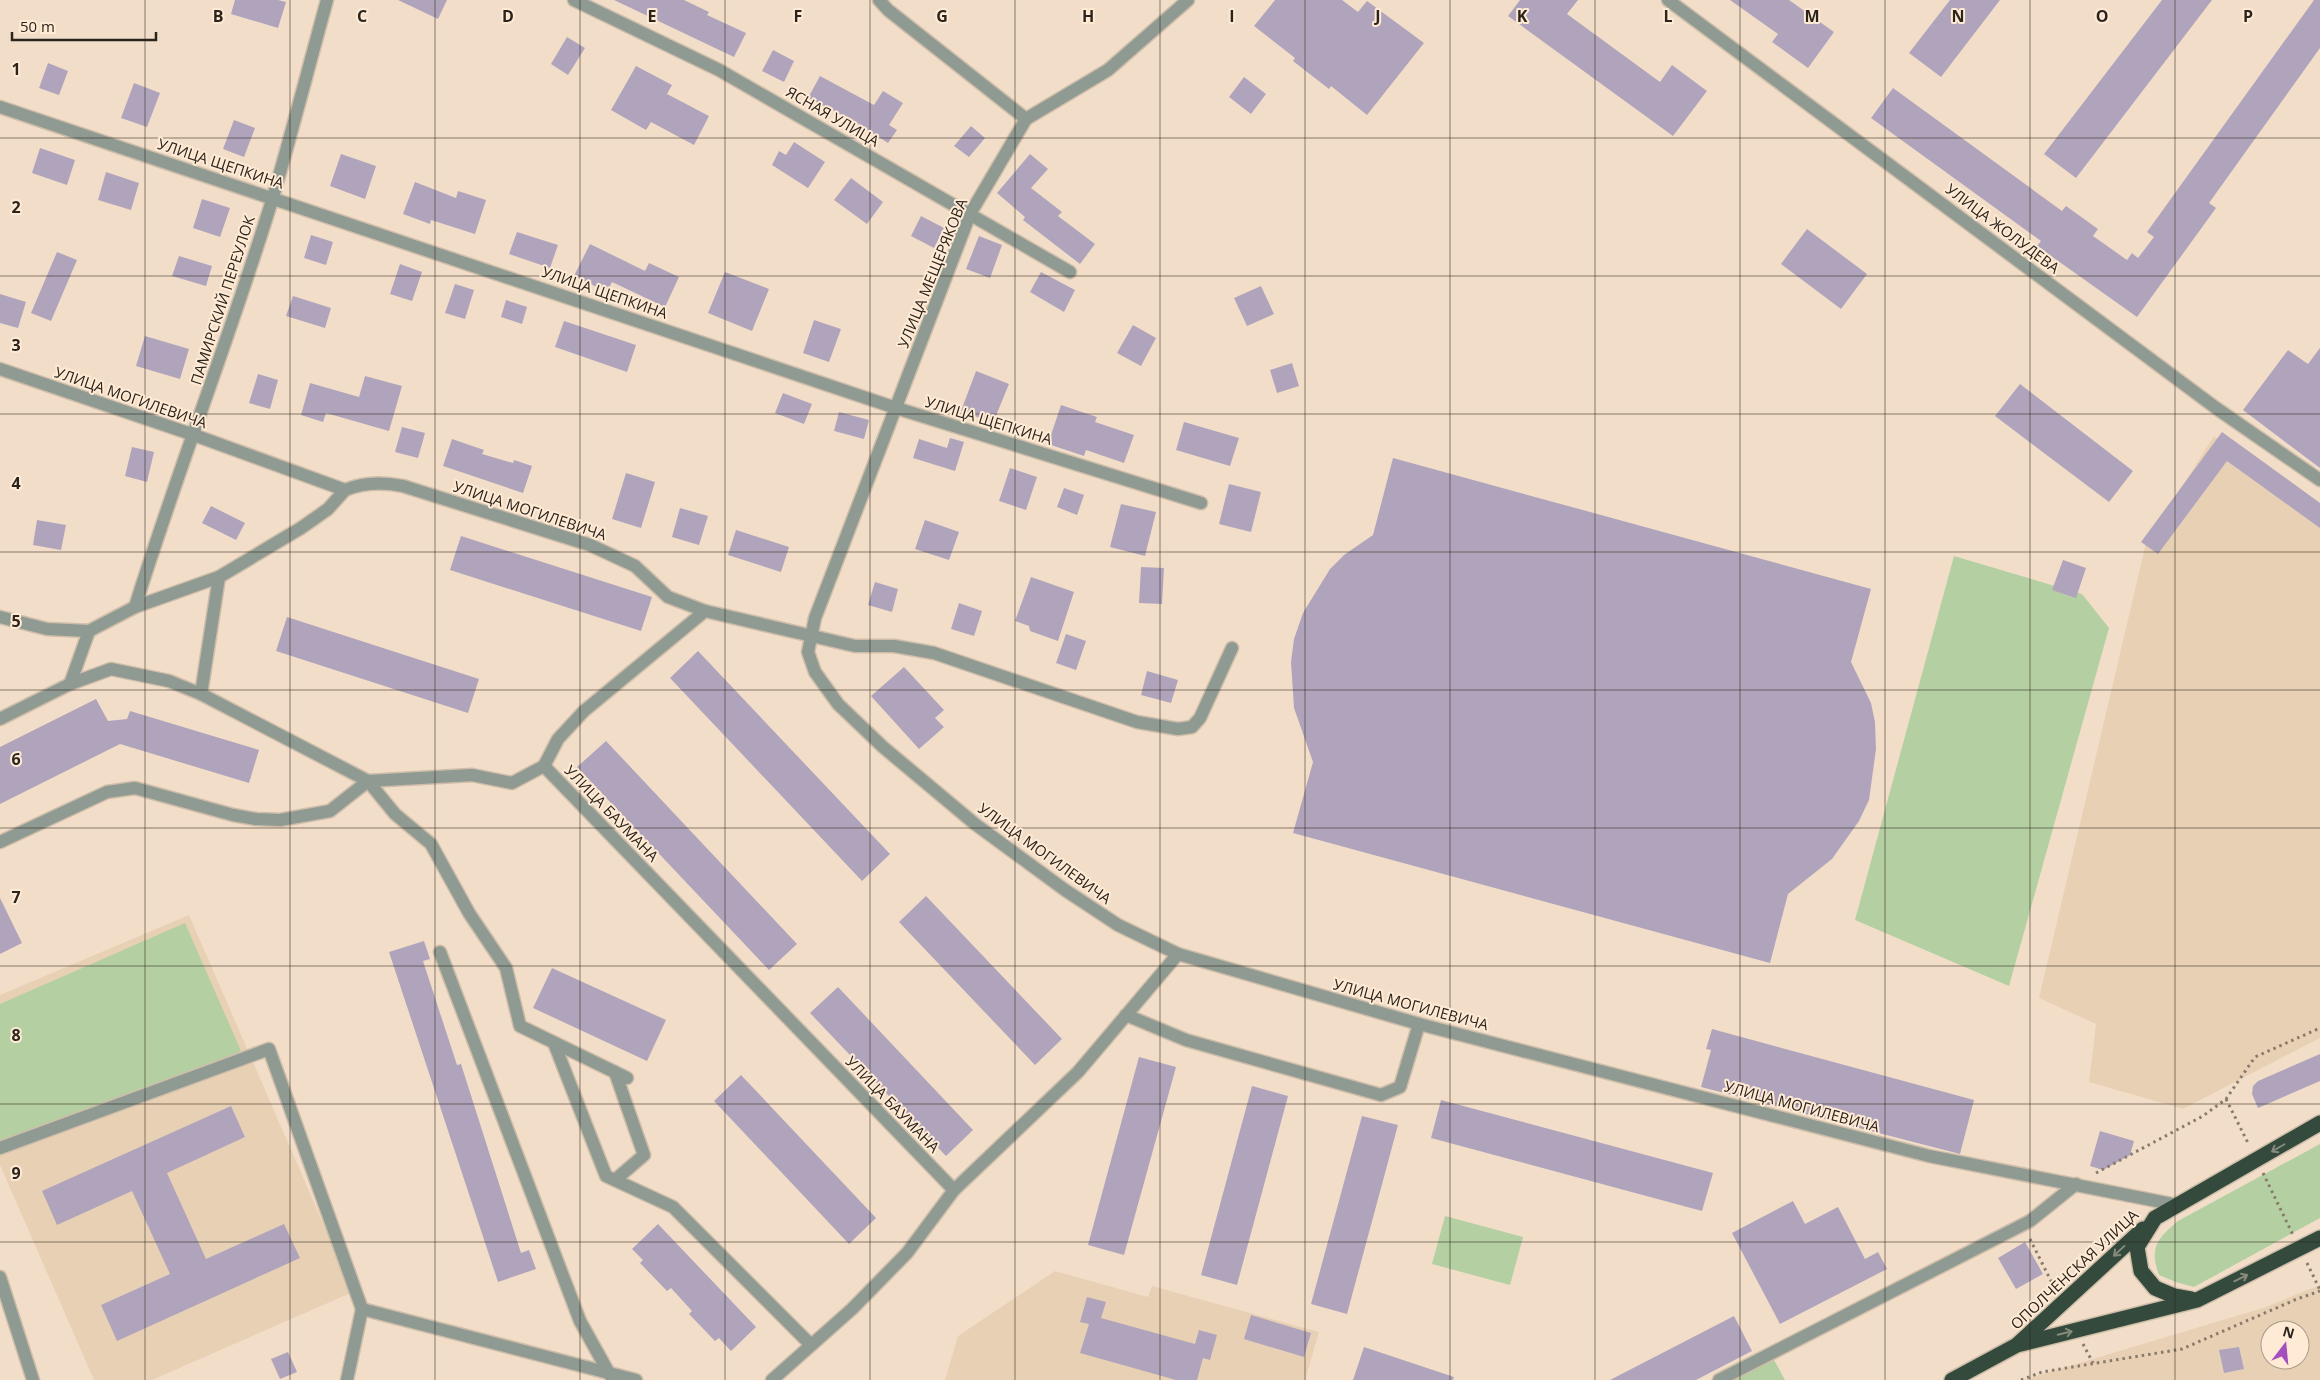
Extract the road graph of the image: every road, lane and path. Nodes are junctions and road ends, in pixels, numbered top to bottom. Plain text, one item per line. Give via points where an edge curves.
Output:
1 (328, 0) edge
2 (574, 0) edge
3 (879, 0) edge
4 (1188, 0) edge
5 (1668, 0) edge
6 (0, 108) edge
7 (1026, 119) junction
8 (273, 197) junction
9 (970, 214) junction
10 (1070, 272) dead end
11 (0, 369) edge
12 (896, 408) junction
13 (194, 435) junction
14 (2320, 480) edge
15 (345, 490) junction
16 (1201, 503) dead end
17 (219, 577) junction
18 (135, 607) junction
19 (705, 611) junction
20 (0, 618) edge
21 (89, 631) junction
22 (810, 635) junction
23 (1232, 648) dead end
24 (70, 684) junction
25 (201, 694) junction
26 (0, 719) edge
27 (544, 766) junction
28 (368, 781) junction
29 (0, 842) edge
30 (440, 952) dead end
31 (1178, 954) junction
32 (1126, 1015) junction
33 (1419, 1024) junction
34 (2320, 1028) edge
35 (554, 1043) junction
36 (614, 1072) junction
37 (627, 1078) dead end
38 (2226, 1098) junction
39 (2320, 1123) edge
40 (0, 1148) edge
41 (2256, 1160) junction
42 (614, 1180) junction
43 (2076, 1184) junction
44 (954, 1190) junction
45 (2177, 1205) junction
46 (2155, 1218) junction
47 (2320, 1238) edge
48 (2300, 1248) junction
49 (0, 1276) edge
50 (2320, 1290) edge
51 (2197, 1300) junction
52 (362, 1309) junction
53 (811, 1345) junction
54 (2017, 1345) junction
55 (610, 1376) edge
56 (33, 1380) edge
57 (346, 1380) edge
58 (636, 1380) edge
59 (772, 1380) edge
60 (1719, 1380) edge
61 (1952, 1380) edge
62 (2021, 1380) edge

1 - 8 street, ПАМИРСКИЙ ПЕРЕУЛОК
2 - 9 street, ЯСНАЯ УЛИЦА via 719,70
3 - 7 street
4 - 7 street, УЛИЦА МЕЩЕРЯКОВА via 1108,70
5 - 14 street, УЛИЦА ЖОЛУДЕВА via 2208,402
6 - 8 street, УЛИЦА ЩЕПКИНА
7 - 9 street, УЛИЦА МЕЩЕРЯКОВА
8 - 12 street, УЛИЦА ЩЕПКИНА
8 - 13 street, ПАМИРСКИЙ ПЕРЕУЛОК
9 - 10 street, ЯСНАЯ УЛИЦА
9 - 12 street, УЛИЦА МЕЩЕРЯКОВА
11 - 13 street, УЛИЦА МОГИЛЕВИЧА
12 - 16 street, УЛИЦА ЩЕПКИНА
12 - 22 street, УЛИЦА МЕЩЕРЯКОВА
13 - 15 street, УЛИЦА МОГИЛЕВИЧА
13 - 18 street, ПАМИРСКИЙ ПЕРЕУЛОК via 161,523
15 - 17 street via 328,508 301,528
15 - 19 street, УЛИЦА МОГИЛЕВИЧА via 372,483 403,486 590,545 635,566 668,597
17 - 18 street
17 - 25 street
18 - 21 street
19 - 22 street, УЛИЦА МОГИЛЕВИЧА
19 - 27 street via 584,711 558,739
20 - 21 street via 47,629
21 - 24 street
22 - 23 street via 855,646 894,646 934,653 1137,722 1178,729 1192,726 1200,718
22 - 31 street, УЛИЦА МОГИЛЕВИЧА via 808,652 815,672 838,704 883,747 976,824 1065,890 1118,925
24 - 25 street via 111,669 169,682
24 - 26 street
25 - 28 street
27 - 28 street, УЛИЦА БАУМАНА via 512,783 472,775
27 - 44 street, УЛИЦА БАУМАНА
28 - 29 street via 330,811 280,820 233,815 135,788 107,792
28 - 35 street via 395,814 430,844 469,913 506,968 520,1026
30 - 55 street via 580,1321
31 - 32 street
31 - 33 street, УЛИЦА МОГИЛЕВИЧА
32 - 33 street via 1186,1040 1381,1095 1400,1087
32 - 44 street via 1078,1072
33 - 43 street, УЛИЦА МОГИЛЕВИЧА via 1929,1156
34 - 38 path via 2255,1057
35 - 36 street
35 - 42 street via 606,1176
36 - 37 street
36 - 42 street via 644,1155
38 - 41 path
38 - 43 path via 2203,1116
39 -> 41 highway, ОПОЛЧЕНСКАЯ УЛИЦА
40 - 52 street via 269,1049
41 - 45 highway, ОПОЛЧЕНСКАЯ УЛИЦА
41 - 48 path
42 - 53 street via 672,1206
43 - 45 street, УЛИЦА МОГИЛЕВИЧА
43 - 60 street via 2030,1221
44 - 53 street via 907,1253
45 - 46 highway, ОПОЛЧЕНСКАЯ УЛИЦА
46 - 51 highway via 2137,1247 2140,1271 2155,1288
46 -> 54 highway, ОПОЛЧЕНСКАЯ УЛИЦА
47 - 48 highway, ОПОЛЧЕНСКАЯ УЛИЦА
48 - 50 path
51 -> 48 highway, ОПОЛЧЕНСКАЯ УЛИЦА
49 - 56 street
50 - 62 path via 2182,1349 2042,1372
54 -> 51 highway, ОПОЛЧЕНСКАЯ УЛИЦА
52 - 55 street
52 - 57 street
53 - 59 street
54 - 61 highway, ОПОЛЧЕНСКАЯ УЛИЦА
55 - 58 street

